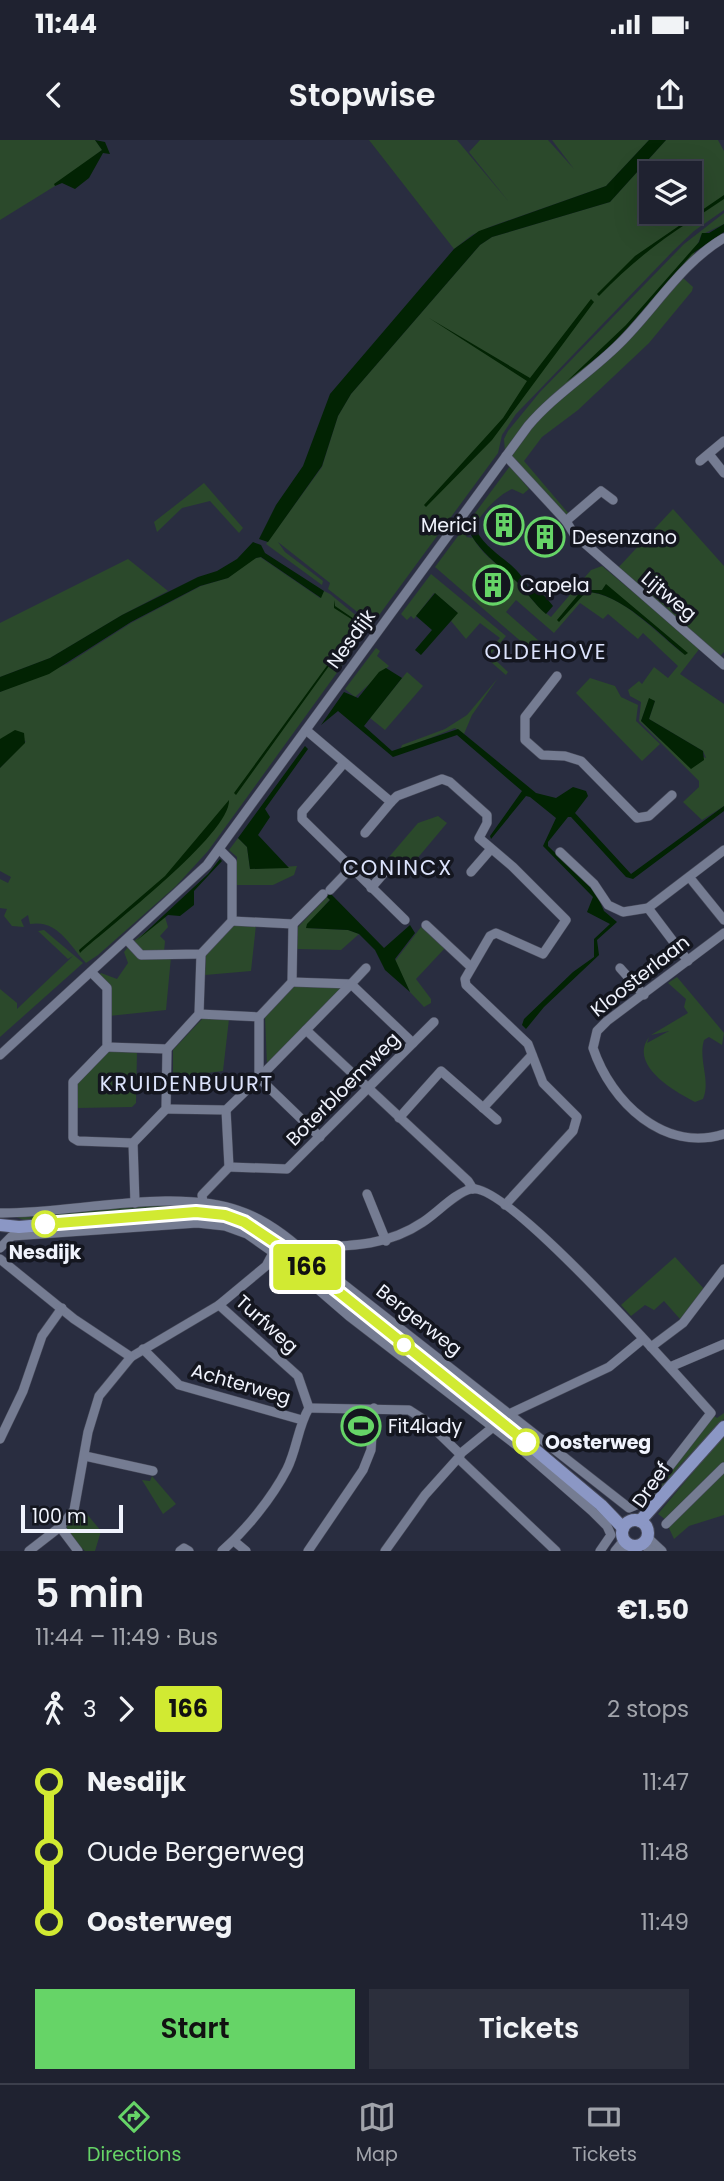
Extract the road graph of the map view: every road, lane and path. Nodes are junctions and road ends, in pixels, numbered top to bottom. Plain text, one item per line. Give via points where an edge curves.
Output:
1 (724, 238) edge
2 (724, 441) edge
3 (709, 454) junction
4 (506, 456) junction
5 (700, 461) dead end
6 (724, 473) edge
7 (613, 500) dead end
8 (566, 521) junction
9 (724, 665) edge
10 (557, 677) dead end
11 (306, 730) junction
12 (344, 763) junction
13 (672, 795) dead end
14 (391, 802) junction
15 (365, 833) dead end
16 (491, 849) junction
17 (220, 850) junction
18 (724, 850) edge
19 (561, 852) dead end
20 (391, 865) dead end
21 (351, 868) junction
22 (471, 872) dead end
23 (690, 878) junction
24 (371, 888) junction
25 (648, 908) junction
26 (405, 920) dead end
27 (724, 920) edge
28 (232, 921) junction
29 (293, 924) junction
30 (426, 925) dead end
31 (724, 933) edge
32 (127, 940) junction
33 (201, 954) junction
34 (688, 961) junction
35 (471, 967) junction
36 (366, 968) dead end
37 (620, 968) dead end
38 (91, 972) junction
39 (292, 982) junction
40 (351, 984) junction
41 (644, 995) junction
42 (200, 1014) junction
43 (259, 1017) junction
44 (434, 1022) dead end
45 (306, 1030) junction
46 (413, 1043) junction
47 (107, 1047) junction
48 (167, 1049) junction
49 (0, 1055) edge
50 (531, 1055) junction
51 (259, 1078) junction
52 (367, 1090) junction
53 (483, 1108) junction
54 (166, 1109) junction
55 (226, 1110) junction
56 (399, 1118) junction
57 (496, 1120) dead end
58 (724, 1134) edge
59 (320, 1137) junction
60 (133, 1143) junction
61 (229, 1167) junction
62 (473, 1189) junction
63 (367, 1194) dead end
64 (135, 1203) junction
65 (203, 1203) junction
66 (505, 1205) junction
67 (0, 1213) edge
68 (0, 1219) edge
69 (0, 1225) edge
70 (32, 1225) junction
71 (386, 1241) junction
72 (0, 1248) edge
73 (276, 1249) junction
74 (0, 1259) edge
75 (302, 1259) junction
76 (724, 1269) edge
77 (305, 1280) junction
78 (345, 1297) junction
79 (331, 1301) junction
80 (219, 1305) junction
81 (62, 1308) junction
82 (643, 1339) junction
83 (724, 1344) edge
84 (651, 1347) junction
85 (143, 1349) junction
86 (131, 1357) junction
87 (690, 1360) junction
88 (670, 1367) junction
89 (680, 1378) junction
90 (309, 1408) junction
91 (374, 1408) junction
92 (302, 1420) junction
93 (500, 1421) junction
94 (724, 1427) edge
95 (0, 1440) edge
96 (85, 1456) junction
97 (460, 1456) junction
98 (724, 1466) edge
99 (153, 1471) dead end
100 (666, 1524) dead end
101 (60, 1527) junction
102 (631, 1533) edge
103 (234, 1541) junction
104 (29, 1551) edge
105 (78, 1551) edge
106 (180, 1551) edge
107 (190, 1551) edge
108 (222, 1551) edge
109 (246, 1551) edge
110 (308, 1551) edge
111 (385, 1551) edge
112 (556, 1551) edge
113 (600, 1551) edge
114 (615, 1551) edge
115 (662, 1551) edge

1 - 4 street, Nesdijk via 695,259 598,365 541,411
2 - 3 street
3 - 5 street
3 - 6 street
4 - 8 street, Lijtweg
4 - 11 street, Nesdijk
7 - 8 street via 601,491
8 - 9 street, Lijtweg via 612,571
10 - 13 street via 525,717 523,736 531,748 542,755 581,761 637,818 649,816
11 - 12 street
11 - 17 street, Nesdijk
12 - 14 street
12 - 21 street via 302,812 302,819
14 - 15 street
14 - 16 street via 446,780 487,815 479,838
16 - 22 street
16 - 35 street via 566,920 543,954 496,933
17 - 28 street via 232,862
17 - 32 street, Nesdijk via 189,885
18 - 23 street
19 - 25 street via 614,909
20 - 24 street
21 - 24 street
21 - 29 street
23 - 25 street
23 - 27 street
24 - 26 street
25 - 34 street
28 - 29 street
28 - 33 street
29 - 39 street
30 - 35 street
31 - 34 street, Kloosterlaan
32 - 33 street via 141,955
32 - 38 street, Nesdijk
33 - 42 street
34 - 41 street, Kloosterlaan
35 - 50 street via 466,985 528,1044
36 - 40 street
37 - 41 street
38 - 47 street via 107,988
38 - 49 street, Nesdijk
39 - 40 street
39 - 43 street
40 - 45 street
40 - 46 street
41 - 58 street, Kloosterlaan via 597,1031 593,1048 602,1070 635,1111 661,1132 698,1140
42 - 43 street
42 - 48 street
43 - 51 street
44 - 46 street, Boterbloemweg
45 - 51 street
45 - 52 street
46 - 52 street, Boterbloemweg
47 - 48 street
47 - 60 street via 73,1082 73,1138
48 - 54 street
50 - 53 street
50 - 66 street via 543,1083 573,1112 576,1124
51 - 55 street
51 - 59 street
52 - 56 street
52 - 59 street, Boterbloemweg
53 - 56 street via 441,1071
53 - 57 street
54 - 55 street
54 - 60 street
55 - 61 street
56 - 62 street
59 - 61 street, Boterbloemweg via 287,1169
60 - 64 street
61 - 65 street via 202,1195
62 - 66 street
62 - 71 street via 420,1225
63 - 71 street
64 - 65 street, Bergerweg
64 - 67 street, Bergerweg
65 - 75 street, Bergerweg via 241,1211 296,1245
66 - 82 street via 558,1250
68 - 70 main road, Bergerweg
69 - 70 main road, Bergerweg
70 - 73 main road, Bergerweg via 206,1212 244,1222
71 - 75 street via 315,1247
72 - 73 street, Bergerweg via 12,1236 208,1223 235,1229
73 - 75 main road, Bergerweg
73 - 77 street, Bergerweg
73 - 80 street via 266,1266
74 - 81 street
75 - 77 street
75 - 78 main road, Bergerweg
75 - 93 street, Bergerweg
76 - 84 street via 683,1323
77 - 79 street, Bergerweg
78 - 79 street, Bergerweg
78 - 93 main road, Bergerweg
79 - 93 street, Bergerweg
80 - 85 street
80 - 90 street, Turfweg via 298,1376
81 - 86 street
81 - 95 street via 42,1336
82 - 84 street
82 - 93 street via 609,1367
83 - 87 street
84 - 88 street
85 - 86 street
85 - 92 street, Achterweg via 179,1385
86 - 96 street via 99,1396
87 - 88 street
87 - 89 street
88 - 89 street
89 - 102 street via 711,1413 641,1503
90 - 91 street
90 - 92 street
91 - 97 street via 418,1414
91 - 110 street via 371,1450 363,1470
92 - 103 street via 286,1470
93 - 97 street
93 - 102 street, Bergerweg
93 - 102 street, Bergerweg
93 - 102 main road, Bergerweg
94 - 102 main road, Dreef
96 - 99 street
96 - 101 street via 74,1510
97 - 111 street
97 - 112 street
98 - 100 street
101 - 104 street
101 - 105 street
102 - 113 street
102 - 114 street
102 - 115 street
103 - 108 street
103 - 109 street
106 - 107 street

